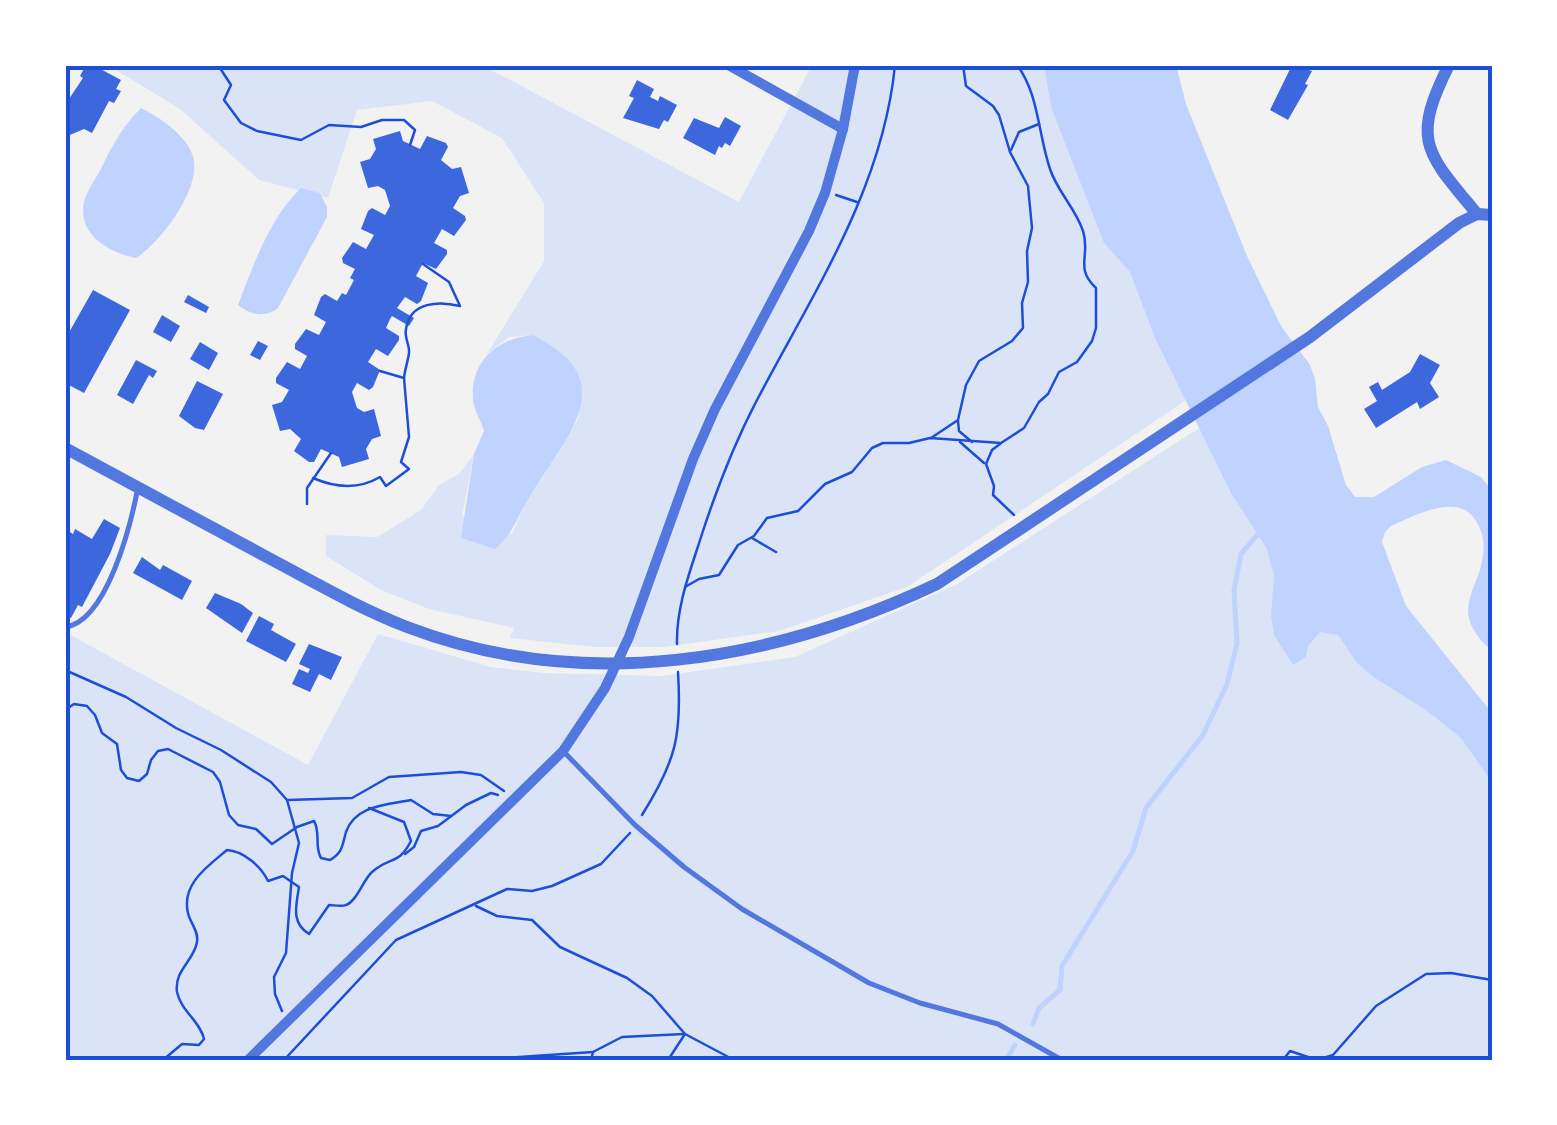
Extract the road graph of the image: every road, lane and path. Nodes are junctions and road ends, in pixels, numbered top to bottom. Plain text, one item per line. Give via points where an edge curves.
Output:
1 (218, 65) edge
2 (728, 65) edge
3 (855, 65) edge
4 (894, 65) edge
5 (963, 65) edge
6 (1017, 65) edge
7 (1448, 65) edge
8 (1040, 124) junction
9 (844, 129) junction
10 (410, 145) dead end
11 (1010, 151) junction
12 (825, 191) junction
13 (858, 203) junction
14 (1485, 215) edge
15 (423, 264) dead end
16 (380, 371) dead end
17 (404, 378) junction
18 (958, 420) junction
19 (930, 438) junction
20 (960, 442) junction
21 (1001, 443) junction
22 (976, 444) junction
23 (65, 448) edge
24 (331, 453) dead end
25 (986, 464) junction
26 (313, 478) junction
27 (138, 487) junction
28 (307, 504) dead end
29 (1016, 517) dead end
30 (751, 538) junction
31 (776, 552) dead end
32 (685, 587) junction
33 (65, 627) edge
34 (676, 644) dead end
35 (618, 663) junction
36 (65, 670) edge
37 (678, 678) dead end
38 (65, 710) edge
39 (563, 751) junction
40 (287, 800) junction
41 (513, 800) junction
42 (368, 808) junction
43 (451, 816) junction
44 (641, 817) dead end
45 (296, 826) junction
46 (630, 834) dead end
47 (403, 856) junction
48 (292, 881) junction
49 (474, 905) junction
50 (1492, 980) edge
51 (288, 1020) junction
52 (685, 1034) junction
53 (593, 1052) junction
54 (163, 1060) edge
55 (248, 1060) edge
56 (284, 1060) edge
57 (477, 1060) edge
58 (591, 1060) edge
59 (668, 1060) edge
60 (734, 1060) edge
61 (1062, 1060) edge
62 (1282, 1060) edge

1 - 10 path via 230,85 224,100 241,123 258,131 301,140 330,125 404,120 415,130
2 - 9 street
3 - 9 street
4 - 13 path via 883,129
5 - 11 path via 966,86 994,106
6 - 8 path via 1028,79
7 - 14 street via 1429,107 1428,148
8 - 11 path via 1019,132
8 - 21 path via 1050,171 1084,234 1083,267 1096,288 1096,328 1085,352 1059,372 1024,428
9 - 12 street
11 - 18 path via 1031,200 1023,328 979,361
12 - 13 path
12 - 35 street via 692,459
13 - 32 path via 738,440
14 - 35 street via 1460,223 1310,336 937,584 878,612 768,646
15 - 17 path via 450,282 460,306 437,302 411,316
16 - 17 path
17 - 26 path via 410,437 401,462 408,468 400,478 386,486 380,477 354,487
18 - 19 path
18 - 22 path via 959,431
19 - 20 path
19 - 30 path via 872,448 852,472 825,484 798,510 767,518
20 - 22 path
20 - 25 path
21 - 22 path
21 - 25 path
23 - 27 street
24 - 26 path
25 - 29 path via 994,496
26 - 28 path
27 - 33 lane via 127,540 94,608 80,624
27 - 35 street via 408,628 493,652
30 - 31 path
30 - 32 path via 719,575
32 - 34 path
35 - 39 street
36 - 40 path via 221,750
37 - 44 path via 676,749
38 - 45 path via 87,706 102,734 117,744 127,778 140,781 158,751 168,749 213,772 238,825 256,829 272,844
39 - 41 street
39 - 61 lane via 635,826 742,910 869,983 998,1024
40 - 41 path via 352,798 389,777 461,772 481,775
40 - 45 path
41 - 43 path via 491,793
41 - 51 street
42 - 43 path via 411,800
42 - 45 path via 354,818 340,854 330,860 316,850 314,821
42 - 47 path via 404,822 411,841
43 - 47 path via 421,831
45 - 48 path
46 - 49 path via 601,864 552,886 507,889
47 - 48 path via 376,869 352,902 329,905 309,934 296,918 299,887
48 - 51 path via 286,952 273,986
48 - 54 path via 268,881 238,851 227,850 198,874 187,910 196,948 179,972 177,990 204,1040 182,1044
49 - 52 path via 532,920 560,946 627,978
49 - 56 path via 396,940
50 - 62 path via 1426,974 1376,1006 1333,1055 1318,1060 1290,1050
51 - 55 street
52 - 53 path via 622,1037
52 - 59 path
52 - 60 path
53 - 57 path
53 - 58 path

